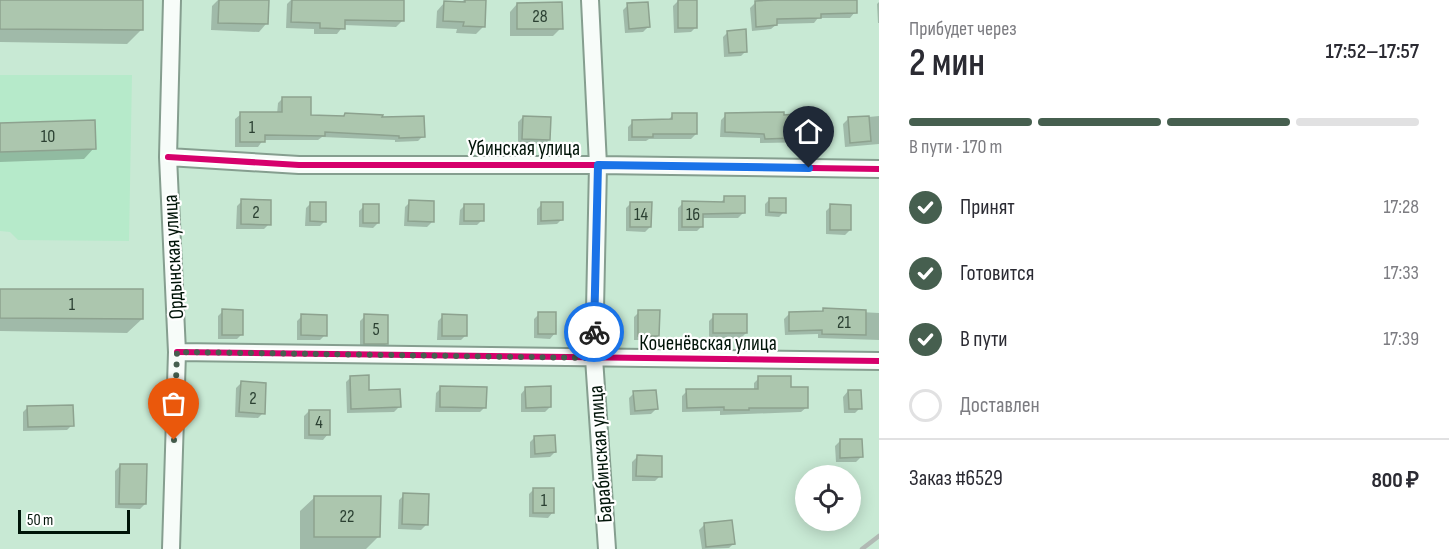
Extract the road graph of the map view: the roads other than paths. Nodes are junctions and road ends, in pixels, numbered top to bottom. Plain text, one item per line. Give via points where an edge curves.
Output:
1 (172, 0) edge
2 (590, 0) edge
3 (168, 157) junction
4 (598, 165) junction
5 (879, 169) edge
6 (177, 352) junction
7 (594, 358) junction
8 (879, 360) edge
9 (171, 549) edge
10 (607, 549) edge

1 - 3 street, Ордынская улица
2 - 4 street, Барабинская улица
3 - 4 street, Убинская улица via 299,165
3 - 6 street, Ордынская улица
4 - 5 street, Убинская улица
4 - 7 street, Барабинская улица
6 - 7 street, Коченёвская улица
6 - 9 street, Ордынская улица
7 - 8 street, Коченёвская улица
7 - 10 street, Барабинская улица

